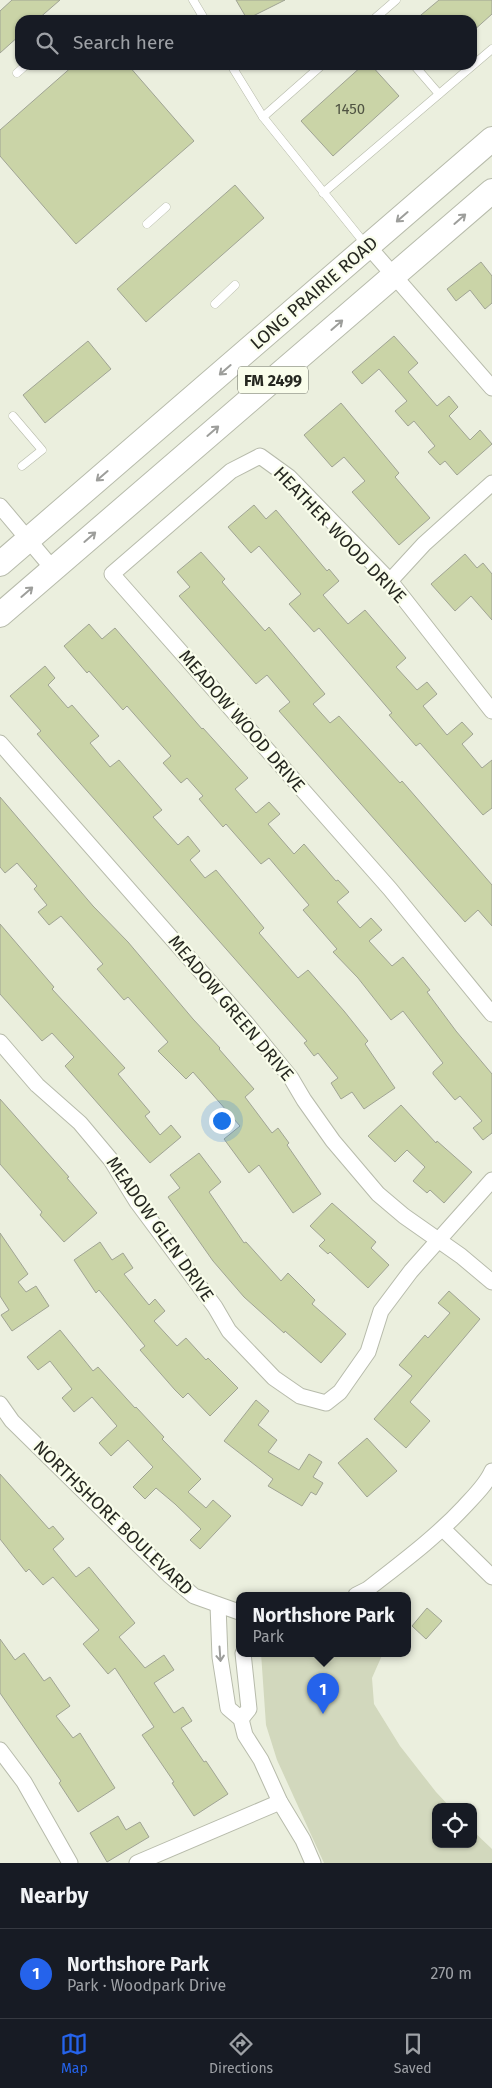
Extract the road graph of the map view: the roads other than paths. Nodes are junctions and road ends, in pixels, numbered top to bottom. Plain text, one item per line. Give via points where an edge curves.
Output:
1 (193, 0) edge
2 (396, 0) edge
3 (202, 15) edge
4 (380, 15) edge
5 (492, 49) edge
6 (477, 62) edge
7 (20, 70) edge
8 (234, 70) edge
9 (316, 70) edge
10 (418, 70) edge
11 (467, 70) edge
12 (16, 73) dead end
13 (439, 94) junction
14 (263, 117) junction
15 (492, 139) edge
16 (492, 191) edge
17 (324, 193) junction
18 (166, 207) dead end
19 (147, 224) dead end
20 (368, 246) junction
21 (394, 276) junction
22 (235, 285) dead end
23 (215, 304) dead end
24 (492, 388) edge
25 (13, 416) dead end
26 (260, 456) joint
27 (22, 466) dead end
28 (492, 482) edge
29 (0, 506) edge
30 (28, 540) junction
31 (0, 564) edge
32 (53, 569) junction
33 (390, 581) junction
34 (0, 615) edge
35 (492, 711) edge
36 (0, 743) edge
37 (492, 1014) edge
38 (0, 1042) edge
39 (492, 1180) edge
40 (439, 1241) junction
41 (492, 1282) edge
42 (0, 1404) edge
43 (492, 1471) edge
44 (443, 1529) junction
45 (492, 1578) edge
46 (362, 1592) edge
47 (218, 1605) junction
48 (236, 1614) edge
49 (243, 1657) edge
50 (241, 1719) junction
51 (0, 1750) edge
52 (280, 1802) junction
53 (70, 1863) edge
54 (137, 1863) edge
55 (312, 1863) edge

1 - 3 lane
2 - 4 lane
5 - 6 lane
7 - 12 lane
8 - 14 lane
9 - 14 lane
10 - 13 lane
11 - 13 lane
13 - 17 lane
14 - 17 lane
15 -> 20 main road, LONG PRAIRIE ROAD / FM 2499
21 -> 16 main road, FM 2499
17 - 20 lane
18 - 19 lane
20 - 21 street
20 -> 30 main road, LONG PRAIRIE ROAD / FM 2499
21 - 24 street
32 -> 21 main road, FM 2499
22 - 23 lane
25 - 27 lane via 42,450
26 - 33 street, HEATHER WOOD DRIVE via 289,477
26 - 37 street, MEADOW WOOD DRIVE via 231,471 112,574 390,889
28 - 33 street via 424,544
29 - 30 street
30 - 31 main road, LONG PRAIRIE ROAD / FM 2499
30 - 32 street
34 -> 32 main road, FM 2499
33 - 35 street, HEATHER WOOD DRIVE
36 - 40 street, MEADOW GREEN DRIVE via 248,1024 291,1078 333,1141 378,1194
38 - 40 street, MEADOW GLEN DRIVE via 37,1085 80,1123 111,1160 229,1331 274,1378 300,1396 326,1403 340,1392 368,1352 381,1311
39 - 40 street
40 - 41 street, MEADOW GREEN DRIVE
42 - 47 street, NORTHSHORE BOULEVARD via 12,1421 169,1576 194,1596
43 - 44 street
44 - 45 street
44 - 46 street
47 - 48 street, NORTHSHORE BOULEVARD
47 -> 50 street via 224,1692 228,1708
49 - 50 street via 249,1709
50 - 52 street via 245,1735 261,1760
51 - 53 street via 24,1782
52 - 54 street
52 - 55 street via 303,1840

